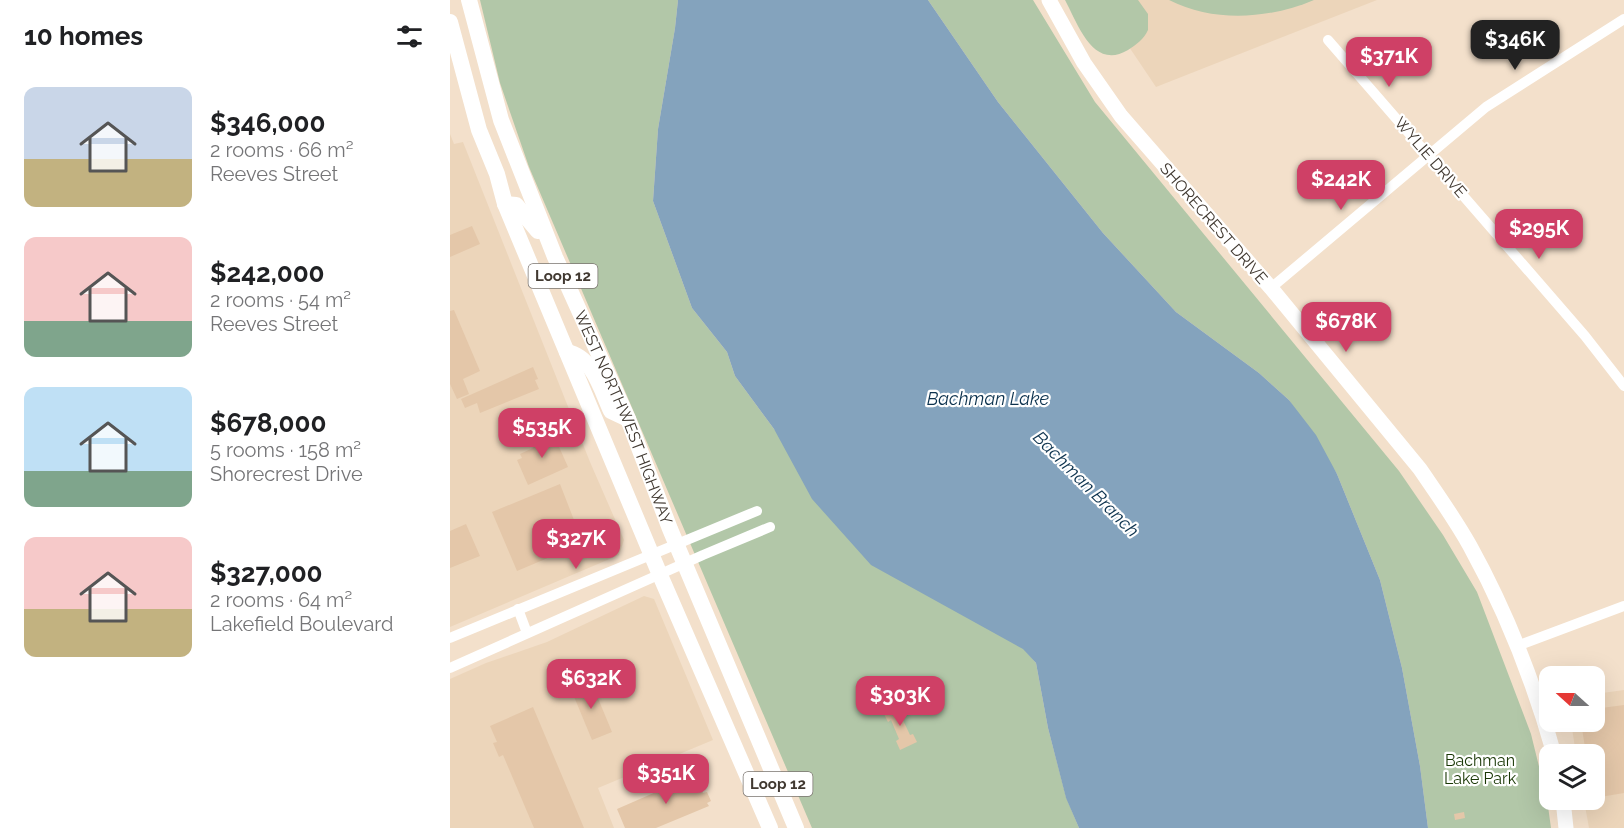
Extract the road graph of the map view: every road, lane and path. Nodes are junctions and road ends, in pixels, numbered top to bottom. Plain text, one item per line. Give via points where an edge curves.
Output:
1 (468, 0) edge
2 (1048, 0) edge
3 (1624, 18) edge
4 (450, 22) edge
5 (1328, 39) dead end
6 (1428, 155) junction
7 (505, 204) junction
8 (555, 257) junction
9 (1271, 288) junction
10 (567, 352) junction
11 (1624, 386) edge
12 (628, 418) junction
13 (757, 511) dead end
14 (770, 527) dead end
15 (677, 545) junction
16 (652, 555) junction
17 (684, 563) junction
18 (660, 574) junction
19 (1624, 606) edge
20 (518, 609) junction
21 (527, 633) junction
22 (450, 638) edge
23 (1517, 646) junction
24 (450, 668) edge
25 (1551, 744) edge
26 (1564, 810) edge
27 (770, 828) edge
28 (796, 828) edge
29 (1566, 828) edge

1 - 8 main road, WEST NORTHWEST HIGHWAY / Loop 12 via 501,120
2 - 9 street, SHORECREST DRIVE via 1084,63 1121,116
3 - 6 street via 1486,107
4 - 7 main road, WEST NORTHWEST HIGHWAY / Loop 12 via 479,130
5 - 6 street, WYLIE DRIVE
6 - 9 street
6 - 11 street, WYLIE DRIVE
7 - 8 main road via 516,205 524,213
7 - 10 main road, WEST NORTHWEST HIGHWAY / Loop 12
8 - 12 main road, WEST NORTHWEST HIGHWAY / Loop 12
9 - 23 street, SHORECREST DRIVE via 1420,469 1470,546
10 - 12 main road via 576,354 592,370 611,411
10 - 16 main road, WEST NORTHWEST HIGHWAY / Loop 12
12 - 15 main road, WEST NORTHWEST HIGHWAY / Loop 12
13 - 15 street
14 - 17 street
15 - 16 street
15 - 17 main road, WEST NORTHWEST HIGHWAY / Loop 12
16 - 18 main road, WEST NORTHWEST HIGHWAY / Loop 12
16 - 20 street
17 - 18 street
17 - 28 main road, WEST NORTHWEST HIGHWAY / Loop 12
18 - 21 street
18 - 27 main road, WEST NORTHWEST HIGHWAY / Loop 12
19 - 23 street
20 - 21 street
20 - 22 street
21 - 24 street
23 - 25 street, SHORECREST DRIVE
26 - 29 street

